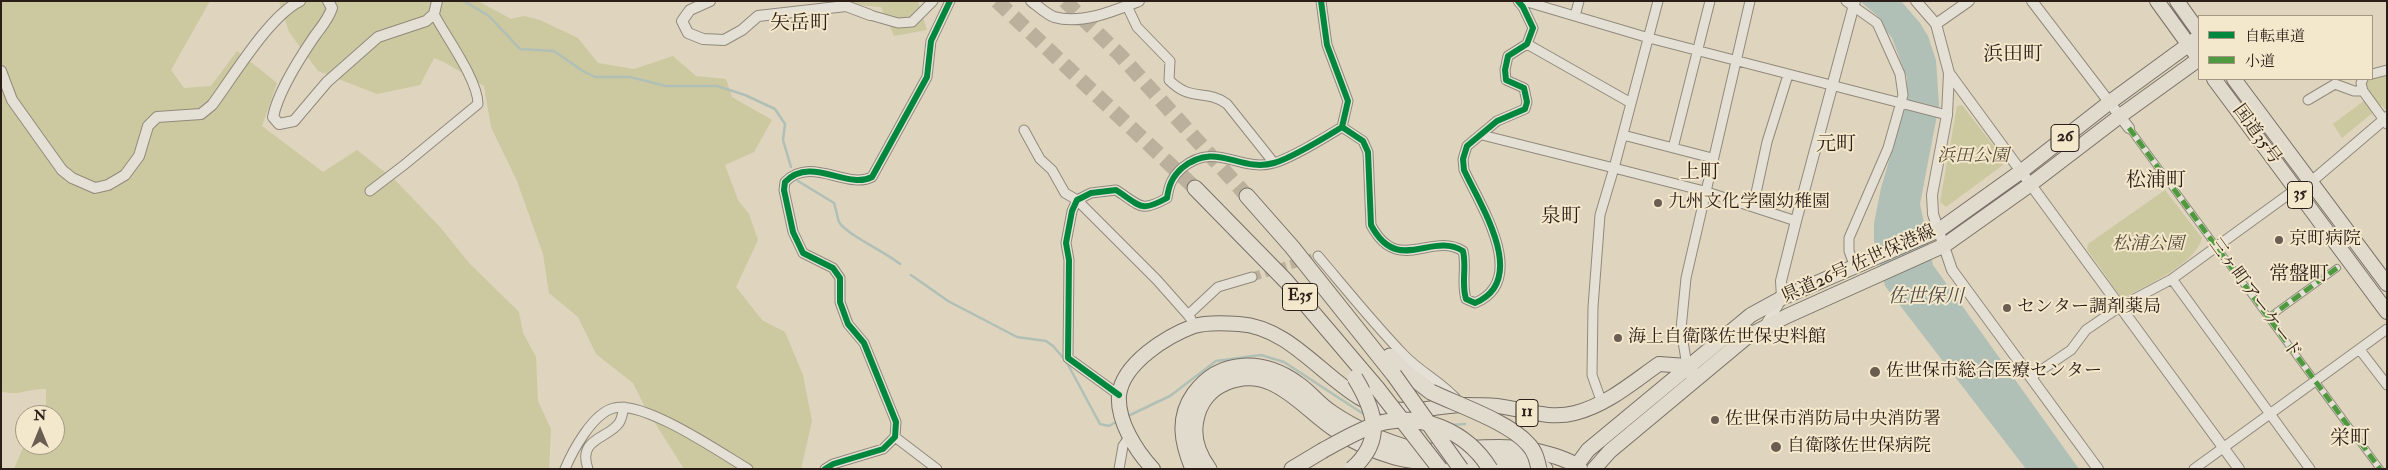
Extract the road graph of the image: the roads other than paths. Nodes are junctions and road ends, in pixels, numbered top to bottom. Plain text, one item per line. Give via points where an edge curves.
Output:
1 (300, 1) edge
2 (328, 1) edge
3 (437, 1) edge
4 (710, 1) edge
5 (933, 1) edge
6 (950, 1) edge
7 (1031, 1) edge
8 (1139, 1) edge
9 (1320, 1) edge
10 (1518, 1) edge
11 (1524, 1) edge
12 (1579, 1) edge
13 (1658, 1) edge
14 (1710, 1) edge
15 (1750, 1) edge
16 (1916, 1) edge
17 (1969, 1) edge
18 (2032, 1) edge
19 (2156, 1) edge
20 (2177, 1) edge
21 (1852, 3) edge
22 (1127, 6) junction
23 (434, 14) junction
24 (870, 15) joint
25 (1575, 16) junction
26 (1936, 24) junction
27 (2198, 31) edge
28 (1649, 38) junction
29 (2194, 41) edge
30 (1527, 44) junction
31 (1699, 51) junction
32 (2198, 55) edge
33 (2198, 60) edge
34 (1736, 61) junction
35 (2387, 70) edge
36 (1, 71) edge
37 (1950, 73) junction
38 (1788, 74) junction
39 (2373, 74) edge
40 (2215, 80) edge
41 (2235, 80) edge
42 (2363, 80) edge
43 (1833, 86) junction
44 (2363, 91) junction
45 (2308, 100) dead end
46 (2110, 102) junction
47 (1632, 103) junction
48 (1903, 103) junction
49 (1943, 114) junction
50 (2120, 116) junction
51 (2386, 120) edge
52 (1342, 127) junction
53 (2128, 128) joint
54 (1024, 130) dead end
55 (1482, 135) junction
56 (1623, 135) junction
57 (1673, 148) junction
58 (1712, 158) junction
59 (1274, 163) junction
60 (1614, 168) junction
61 (2023, 170) junction
62 (2312, 181) junction
63 (2032, 184) junction
64 (1195, 188) tunnel mouth
65 (2296, 189) junction
66 (370, 191) dead end
67 (1704, 191) junction
68 (1247, 196) tunnel mouth
69 (1077, 200) junction
70 (1753, 207) junction
71 (1218, 211) junction
72 (1796, 221) junction
73 (1934, 232) junction
74 (1292, 247) junction
75 (1939, 247) junction
76 (2216, 248) junction
77 (1318, 256) dead end
78 (1855, 267) junction
79 (2337, 268) dead end
80 (1876, 275) junction
81 (1252, 278) tunnel mouth
82 (2172, 279) junction
83 (2387, 284) edge
84 (1782, 298) junction
85 (1822, 300) junction
86 (2121, 306) junction
87 (1775, 312) junction
88 (2387, 312) edge
89 (2268, 318) junction
90 (1192, 320) junction
91 (1739, 325) junction
92 (1765, 326) junction
93 (2387, 329) edge
94 (2360, 350) junction
95 (1687, 366) junction
96 (2032, 377) junction
97 (1696, 379) junction
98 (2315, 382) junction
99 (2387, 385) edge
100 (1119, 395) junction
101 (1602, 403) junction
102 (1462, 405) junction
103 (624, 407) junction
104 (2270, 414) junction
105 (1130, 436) junction
106 (895, 437) junction
107 (2223, 447) junction
108 (1577, 467) edge
109 (565, 469) edge
110 (588, 469) edge
111 (748, 469) edge
112 (825, 469) edge
113 (937, 469) edge
114 (1119, 469) edge
115 (1153, 469) edge
116 (1192, 469) edge
117 (1209, 469) edge
118 (1292, 469) edge
119 (1352, 469) edge
120 (1440, 469) edge
121 (1462, 469) edge
122 (1490, 469) edge
123 (1539, 469) edge
124 (1545, 469) edge
125 (1594, 469) edge
126 (2098, 469) edge
127 (2194, 469) edge
128 (2239, 469) edge
129 (2310, 469) edge
130 (2380, 469) edge

1 - 36 street via 291,5 271,25 212,105 201,114 156,117 148,126 139,156 125,175 108,185 95,188 62,170 12,100
2 - 23 street via 332,8 329,18 276,101 273,116 279,124 294,121 327,82 378,37 426,21
3 - 23 street
4 - 24 street via 690,10 682,21 688,32 703,39 724,40 758,16 846,6
5 - 24 street via 912,22 898,23
6 - 106 street via 931,41 927,77 872,177 865,180 819,172 797,173 785,182 793,232 803,253 833,268 840,278 840,302 848,324 864,343 892,408 896,422
7 - 22 street via 1053,16 1067,19 1090,18
8 - 22 street
9 - 52 street via 1327,45 1348,101
10 - 30 street via 1532,28
11 - 25 street
12 - 25 street
13 - 28 street
14 - 31 street
15 - 34 street
16 - 26 street
17 - 26 street
18 - 46 street
19 - 29 main road
20 - 27 main road
21 - 43 street
21 - 48 street via 1877,23 1900,74
22 - 59 street via 1137,27 1170,61 1169,80 1190,95 1218,97 1227,104
23 - 66 street via 472,81 478,94 478,104
25 - 28 street
26 - 37 street
28 - 31 street
28 - 47 street
29 - 32 main road
29 - 46 main road, 県道26号 佐世保港線 / 26
30 - 47 street
30 - 55 street via 1508,56 1505,70 1506,80 1524,88 1526,109 1497,122
31 - 34 street
31 - 57 street
33 - 50 main road, 県道26号 佐世保港線 / 26
34 - 38 street
34 - 58 street
35 - 39 street
37 - 49 street
37 - 61 street
38 - 43 street
38 - 70 street via 1767,142
40 - 65 main road, 国道35号 / 35
41 - 62 main road, 国道35号 / 35
42 - 44 street
43 - 48 street
43 - 72 street
44 - 45 street via 2335,84
44 - 51 street
46 - 50 street
46 - 61 main road, 県道26号 佐世保港線 / 26
47 - 56 street
48 - 49 street
48 - 78 street via 1888,148 1849,238 1849,251
49 - 73 street via 1932,195
50 - 53 street
50 - 63 main road, 県道26号 佐世保港線 / 26
51 - 62 street
52 - 55 street via 1364,141 1368,152 1370,225 1376,234 1389,247 1404,251 1454,245 1462,251 1466,261 1466,299 1475,303 1486,299 1494,289 1500,265 1496,237 1464,170 1462,158 1467,146
52 - 59 street
53 - 76 street, 三ヶ町アーケード
54 - 69 street via 1065,194
55 - 60 street
56 - 57 street
56 - 60 street
57 - 58 street
58 - 67 street
59 - 69 street via 1257,165 1216,156 1191,161 1169,184 1168,198 1150,208 1116,190 1091,193
60 - 67 street
60 - 101 street via 1600,215 1593,307 1592,375
61 - 63 street
61 - 73 main road, 県道26号 佐世保港線 / 26
62 - 65 street
62 - 83 main road, 国道35号 / 35
63 - 75 main road, 県道26号 佐世保港線 / 26
63 - 86 street
64 - 71 highway, E35
65 - 76 street
65 - 88 main road, 国道35号 / 35
67 - 70 street
67 - 95 street via 1686,278 1681,329
68 - 74 highway, E35
69 - 90 street
69 - 100 street via 1066,243 1069,260 1068,358
70 - 72 street
71 - 119 highway, bridge via 1249,252 1314,324 1355,378 1372,410 1372,443 1362,461
71 - 120 highway, E35, bridge via 1286,281 1377,388
72 - 84 street via 1781,281
73 - 75 street
73 - 78 main road, 県道26号 佐世保港線 / 26
74 - 121 highway, E35, bridge via 1394,375
74 - 123 highway, bridge via 1404,372 1431,392 1516,432 1530,444
75 - 80 main road, 県道26号 佐世保港線 / 26
75 - 96 street via 1952,270
76 - 82 street
76 - 89 street, 三ヶ町アーケード
77 - 102 street via 1404,356 1449,389
78 - 84 main road, 県道26号 佐世保港線 / 26
79 - 89 street
80 - 84 main road via 1860,276 1795,300
80 - 85 main road, 県道26号 佐世保港線 / 26
81 - 90 street via 1218,287
82 - 86 street
82 - 104 street
84 - 87 street
84 - 91 main road, 県道26号 佐世保港線 / 26 via 1751,314
85 - 87 main road via 1808,298
85 - 92 main road, 県道26号 佐世保港線 / 26
86 - 96 street via 2086,330 2071,350
86 - 107 street
87 - 91 main road
87 - 92 street
89 - 98 street, 三ヶ町アーケード
90 - 100 main road, 11 via 1134,363
90 - 102 main road, 11 via 1242,324 1263,330 1291,344 1342,387 1379,406 1404,411
91 - 95 main road, 県道26号 佐世保港線 / 26
92 - 97 main road, 県道26号 佐世保港線 / 26
93 - 94 street
94 - 98 street
94 - 99 street
95 - 97 main road
95 - 101 main road, 11 via 1660,364
95 - 108 main road, 県道26号 佐世保港線 via 1588,450
96 - 126 street
97 - 125 main road, 県道26号 佐世保港線 via 1610,451
98 - 104 street
98 - 130 street, 三ヶ町アーケード
100 - 105 main road
101 - 102 main road, 11 via 1561,416 1540,416 1497,406
103 - 109 street via 613,408 599,418 574,448
103 - 110 street via 619,423 593,441 586,456
103 - 111 street via 664,420
104 - 107 street
104 - 129 street
105 - 114 street via 1123,446
105 - 115 main road
106 - 112 street via 883,449
106 - 113 street
107 - 127 street
107 - 128 street
108 - 116 highway via 1558,457 1513,448 1417,451 1366,432 1331,413 1297,383 1278,372 1248,365 1216,373 1192,396 1182,434
117 - 124 highway via 1200,457 1196,443 1194,427 1197,412 1220,385 1248,376 1275,383 1336,430 1362,445 1395,457 1444,464 1496,461 1531,464
118 - 122 highway, bridge via 1355,433 1397,420 1424,422 1456,434 1472,446

